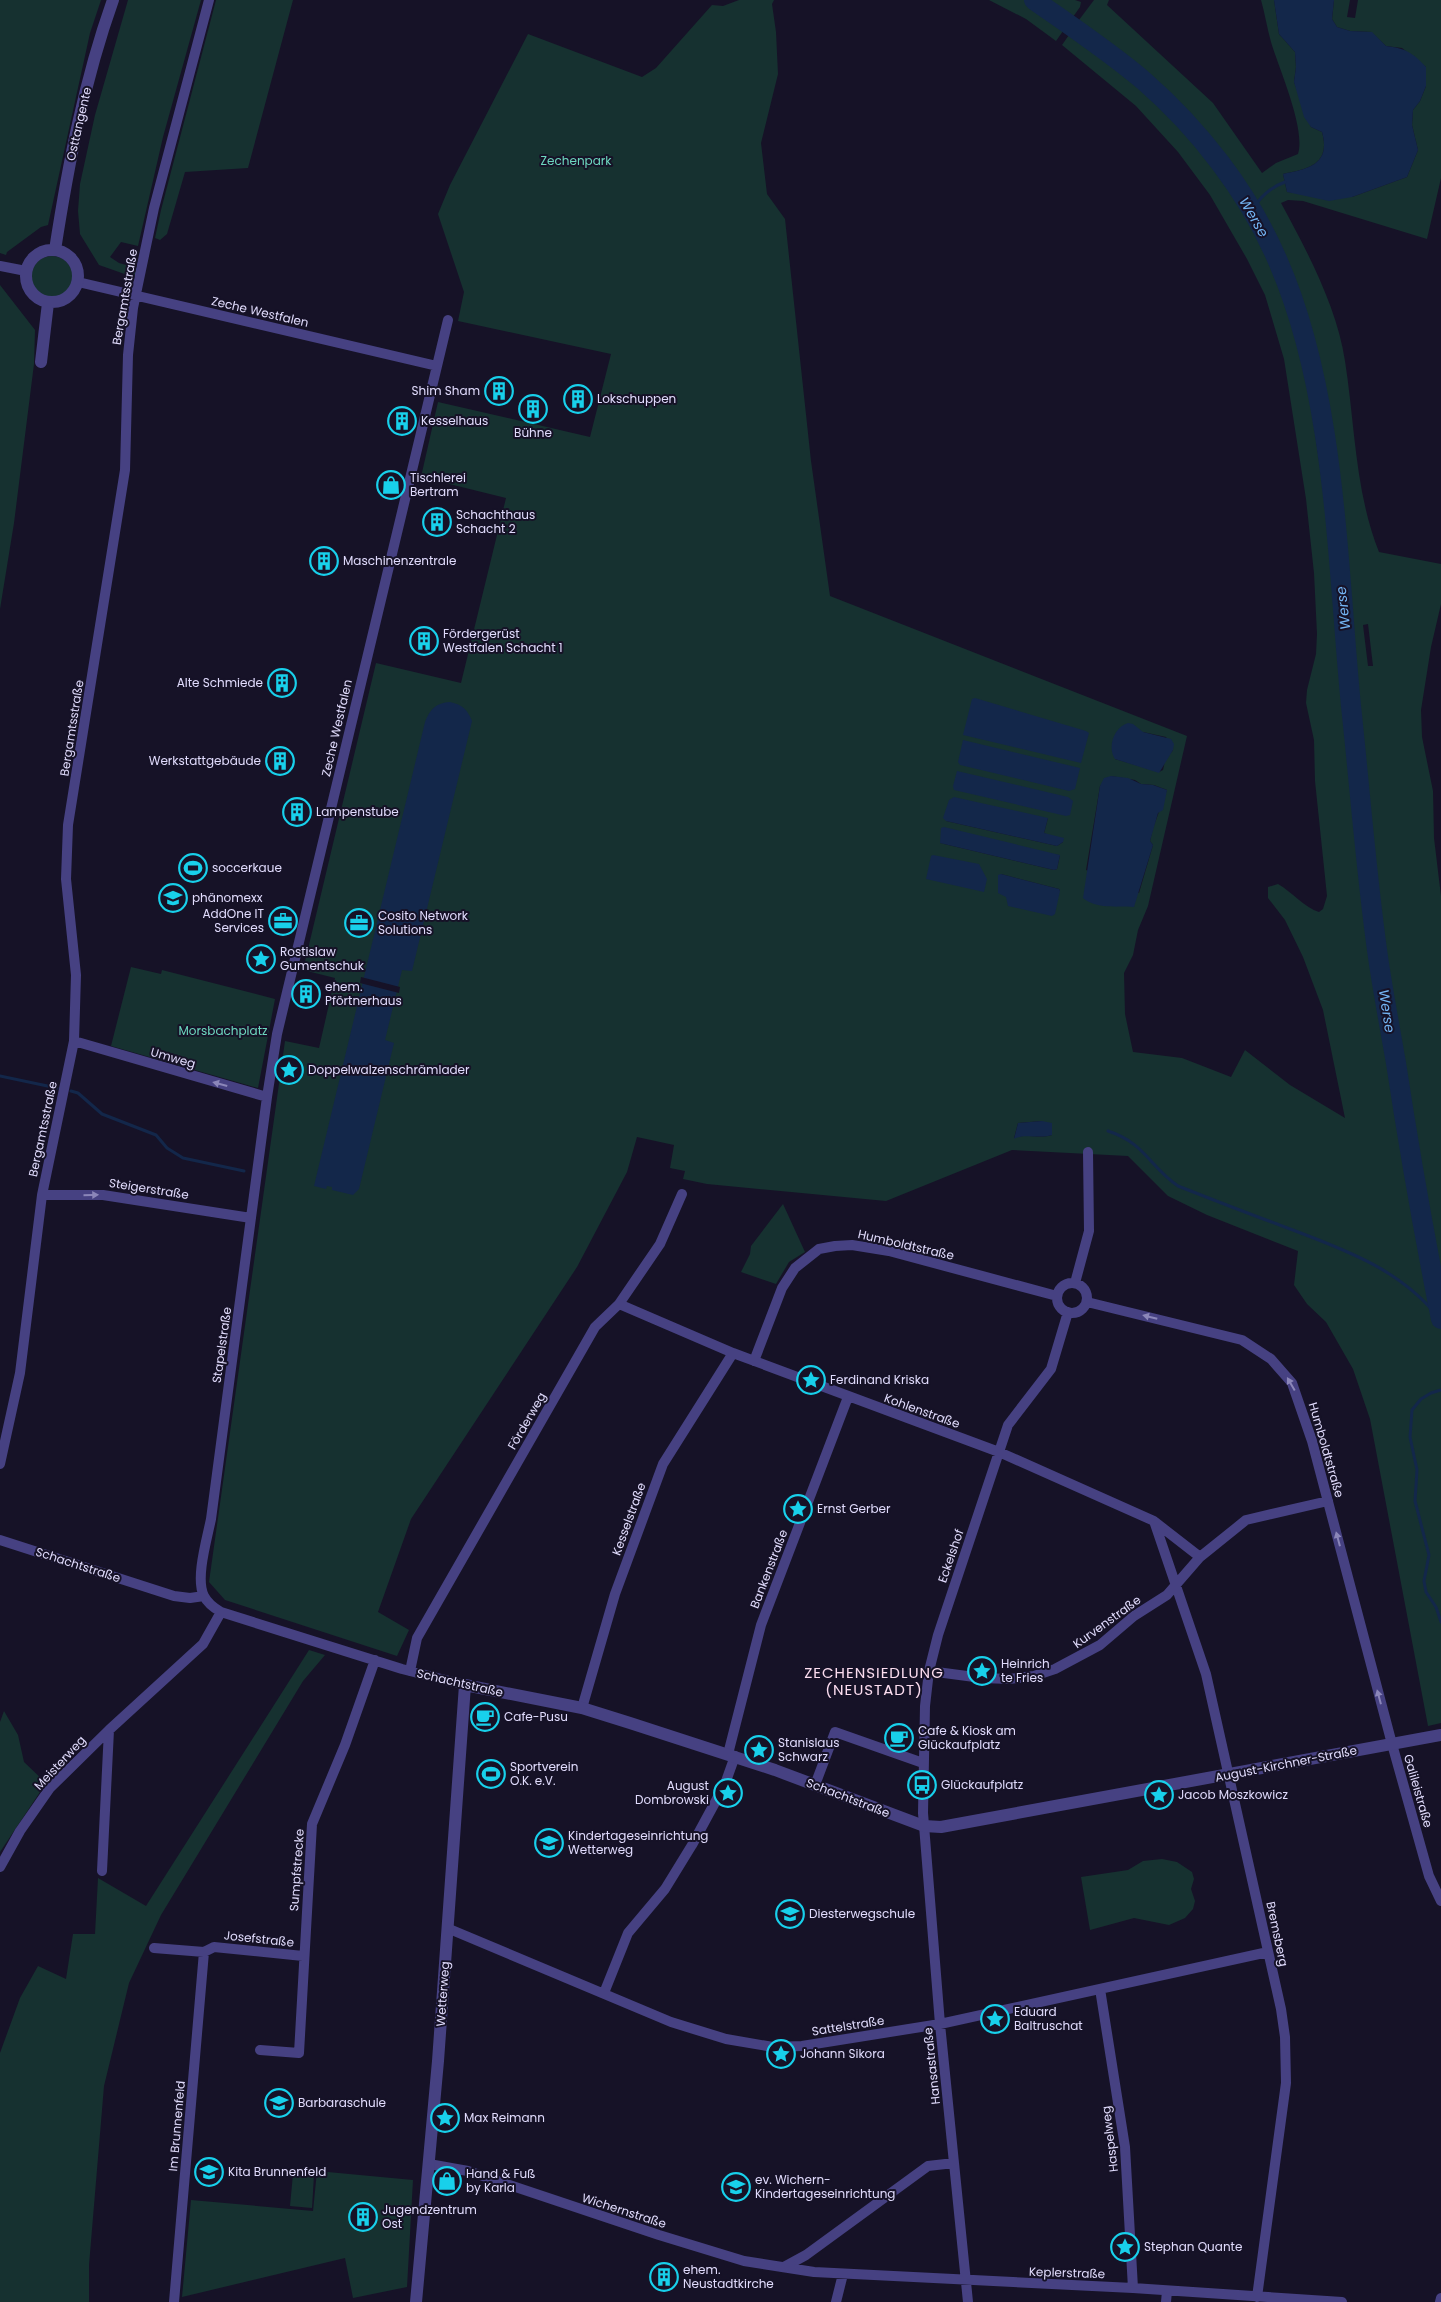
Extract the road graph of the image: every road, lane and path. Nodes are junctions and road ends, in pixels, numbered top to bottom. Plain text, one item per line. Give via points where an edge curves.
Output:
1 (113, 0) edge
2 (209, 0) edge
3 (55, 250) junction
4 (0, 266) edge
5 (26, 271) junction
6 (78, 282) junction
7 (136, 296) junction
8 (48, 302) junction
9 (448, 320) dead end
10 (41, 362) dead end
11 (438, 366) junction
12 (74, 1041) junction
13 (267, 1097) junction
14 (1088, 1152) dead end
15 (682, 1194) dead end
16 (42, 1195) junction
17 (252, 1218) junction
18 (1075, 1283) junction
19 (1058, 1296) junction
20 (1087, 1302) junction
21 (619, 1304) junction
22 (1068, 1312) junction
23 (733, 1353) junction
24 (754, 1361) junction
25 (848, 1397) junction
26 (999, 1452) junction
27 (0, 1464) edge
28 (1328, 1501) junction
29 (1154, 1521) junction
30 (0, 1540) edge
31 (1200, 1557) junction
32 (1175, 1584) junction
33 (204, 1596) junction
34 (221, 1612) junction
35 (375, 1660) junction
36 (410, 1671) junction
37 (929, 1671) junction
38 (465, 1685) junction
39 (582, 1708) junction
40 (109, 1730) junction
41 (1441, 1735) edge
42 (1392, 1744) junction
43 (732, 1755) junction
44 (923, 1763) junction
45 (1230, 1774) junction
46 (815, 1785) junction
47 (924, 1826) junction
48 (0, 1867) edge
49 (102, 1871) dead end
50 (1441, 1901) edge
51 (447, 1928) junction
52 (154, 1948) dead end
53 (204, 1952) junction
54 (1268, 1952) junction
55 (303, 1956) junction
56 (1100, 1989) junction
57 (604, 1992) junction
58 (940, 2024) junction
59 (260, 2050) dead end
60 (954, 2163) junction
61 (429, 2164) junction
62 (806, 2255) junction
63 (784, 2267) junction
64 (814, 2272) junction
65 (843, 2274) junction
66 (966, 2281) junction
67 (1133, 2288) junction
68 (1167, 2291) junction
69 (1257, 2297) junction
70 (1441, 2298) edge
71 (1269, 2300) edge
72 (1319, 2301) edge
73 (174, 2302) edge
74 (416, 2302) edge
75 (836, 2302) edge
76 (968, 2302) edge
77 (1166, 2302) edge
78 (1342, 2302) edge
79 (1440, 2302) edge

1 - 3 street, Osttangente via 80,111
2 - 7 street, Bergamtsstraße via 169,148
3 - 5 street via 34,257
3 - 6 street via 71,258 76,265
4 - 5 street
5 - 8 street via 26,280 33,295
6 - 7 street, Zeche Westfalen
6 - 8 street via 64,300
7 - 11 street, Zeche Westfalen
7 - 12 street, Bergamtsstraße via 128,354 125,470 68,825 68,915 76,975
8 - 10 street
9 - 11 street, Zeche Westfalen
11 - 13 street, Zeche Westfalen via 277,1034
13 -> 12 street, Umweg
12 - 16 street, Bergamtsstraße
13 - 17 street, Stapelstraße
14 - 18 street via 1089,1231
15 - 21 street, Förderweg via 660,1244
16 -> 17 street, Steigerstraße via 103,1194
16 - 27 street, Bergamtsstraße via 20,1373
17 - 33 street, Stapelstraße via 201,1579
18 - 19 street via 1065,1284
18 - 20 street via 1083,1288
19 - 22 street via 1060,1306
19 - 24 street, Humboldtstraße via 889,1251 852,1244 835,1246 819,1250 795,1268 782,1288
20 - 22 street via 1081,1310
28 -> 20 street, Humboldtstraße via 1292,1383 1270,1359 1242,1340
21 - 23 street, Kohlenstraße
21 - 36 street, Förderweg via 595,1327 417,1638
22 - 26 street, Eckelshof via 1050,1369 1008,1425
23 - 24 street, Kohlenstraße
23 - 39 street, Kesselstraße via 662,1464 616,1594
24 - 25 street, Kohlenstraße
25 - 26 street, Kohlenstraße
25 - 43 street, Bankenstraße via 761,1625
26 - 29 street, Kohlenstraße
26 - 37 street, Eckelshof
28 - 31 street, Kurvenstraße via 1246,1520
42 -> 28 street, Humboldtstraße
29 - 31 street, Kohlenstraße
29 - 32 street
30 - 33 street, Schachtstraße via 174,1596
31 - 32 street, Kurvenstraße
32 - 37 street, Kurvenstraße via 1167,1595 1134,1616 1100,1645 1055,1669 1010,1679
32 - 45 street, Bremsberg via 1206,1674
33 - 34 street, Schachtstraße
34 - 35 street, Schachtstraße
34 - 40 street, Meisterweg via 203,1644
35 - 36 street, Schachtstraße
35 - 55 street, Sumpfstrecke via 312,1824
36 - 38 street, Schachtstraße
37 - 44 street, Eckelshof
38 - 39 street, Schachtstraße
38 - 51 street, Wetterweg
39 - 43 street, Schachtstraße
40 - 48 street, Meisterweg via 50,1788
40 - 49 street
41 - 42 street, August-Kirchner-Straße
42 - 45 street, August-Kirchner-Straße
42 - 50 street, Galileistraße via 1429,1876
43 - 46 street, Schachtstraße
43 - 57 street, Bankenstraße via 725,1784 665,1890 628,1933
44 - 46 street via 834,1732
44 - 47 street, Eckelshof
45 - 47 street, August-Kirchner-Straße via 940,1828
45 - 54 street, Bremsberg
46 - 47 street, Schachtstraße
47 - 58 street, Hansastraße
51 - 57 street, Sattelstraße
51 - 61 street, Wetterweg
52 - 53 street, Josefstraße
53 - 55 street, Josefstraße via 214,1947
53 - 73 street, Im Brunnenfeld
54 - 56 street, Sattelstraße
54 - 69 street, Bremsberg via 1285,2037 1286,2083
55 - 59 street, Sumpfstrecke via 298,2054
56 - 58 street, Sattelstraße
56 - 67 street, Haspelweg via 1125,2147
57 - 58 street, Sattelstraße via 680,2025 726,2040 772,2047 802,2046
58 - 60 street, Hansastraße
60 - 62 street via 928,2166
60 - 66 street, Hansastraße
61 - 63 street, Wichernstraße via 468,2171 744,2261
61 - 74 street, Wetterweg
62 - 63 street
62 - 64 street
63 - 64 street, Wichernstraße
64 - 65 street, Wichernstraße
65 - 66 street, Wichernstraße
65 - 75 street
66 - 67 street, Keplerstraße
66 - 76 street, Hansastraße
67 - 68 street, Keplerstraße
68 - 69 street, Keplerstraße
68 - 77 street
69 - 71 street, Keplerstraße
70 - 79 street
71 - 72 street, Keplerstraße
72 - 78 street, Keplerstraße

